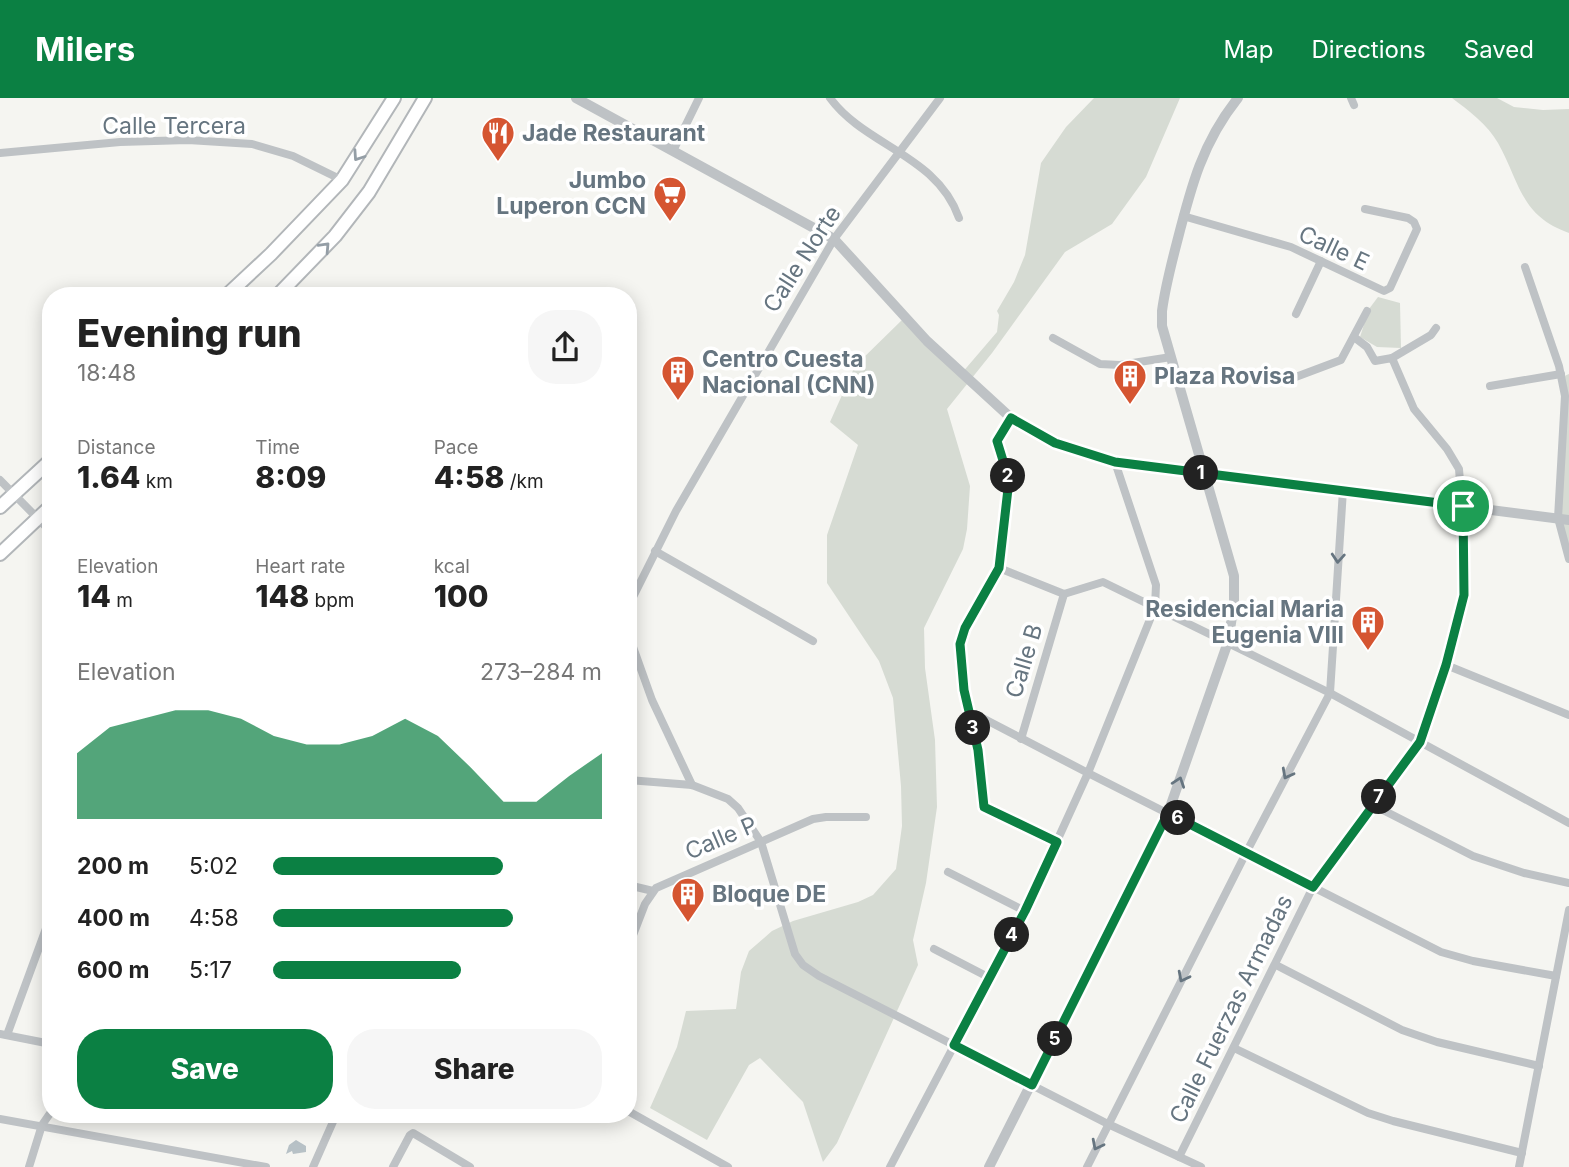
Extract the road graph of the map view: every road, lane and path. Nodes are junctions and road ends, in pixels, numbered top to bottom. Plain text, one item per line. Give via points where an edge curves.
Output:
1 (394, 98) edge
2 (425, 98) edge
3 (576, 98) edge
4 (699, 98) edge
5 (830, 98) edge
6 (940, 98) edge
7 (1238, 98) edge
8 (673, 152) junction
9 (899, 152) junction
10 (0, 153) edge
11 (342, 180) junction
12 (1365, 209) dead end
13 (1183, 216) junction
14 (959, 218) dead end
15 (834, 239) junction
16 (1321, 261) junction
17 (1525, 267) dead end
18 (236, 287) edge
19 (286, 287) edge
20 (1367, 311) dead end
21 (1296, 314) dead end
22 (1436, 328) dead end
23 (1354, 337) junction
24 (1053, 338) dead end
25 (1171, 357) junction
26 (1392, 358) junction
27 (1561, 374) junction
28 (1293, 378) dead end
29 (1490, 386) dead end
30 (1011, 418) junction
31 (1115, 462) junction
32 (42, 468) edge
33 (1206, 474) junction
34 (0, 480) edge
35 (1343, 490) junction
36 (13, 495) junction
37 (1463, 506) junction
38 (0, 507) edge
39 (42, 514) edge
40 (37, 519) junction
41 (1564, 519) edge
42 (42, 524) edge
43 (655, 551) junction
44 (0, 554) edge
45 (1569, 559) edge
46 (999, 568) junction
47 (637, 589) edge
48 (1065, 594) junction
49 (1155, 607) junction
50 (813, 641) dead end
51 (1228, 642) junction
52 (637, 658) edge
53 (1446, 665) junction
54 (1330, 693) junction
55 (969, 710) junction
56 (1569, 715) edge
57 (1021, 739) junction
58 (1420, 742) junction
59 (1088, 773) junction
60 (637, 781) edge
61 (692, 785) junction
62 (1373, 805) junction
63 (1168, 813) junction
64 (866, 817) dead end
65 (1569, 823) edge
66 (761, 842) junction
67 (1057, 842) junction
68 (1245, 853) junction
69 (948, 872) dead end
70 (1569, 883) edge
71 (637, 887) edge
72 (1313, 887) junction
73 (653, 891) junction
74 (1569, 909) edge
75 (1025, 911) junction
76 (637, 925) edge
77 (42, 938) edge
78 (934, 949) dead end
79 (1276, 965) junction
80 (1556, 976) junction
81 (990, 978) junction
82 (3, 1035) edge
83 (42, 1042) edge
84 (954, 1045) junction
85 (1234, 1048) junction
86 (1539, 1066) junction
87 (1032, 1085) junction
88 (637, 1116) edge
89 (0, 1119) edge
90 (332, 1123) edge
91 (1108, 1124) junction
92 (42, 1125) junction
93 (1522, 1153) junction
94 (1179, 1157) junction
95 (29, 1167) edge
96 (266, 1167) edge
97 (313, 1167) edge
98 (393, 1167) edge
99 (470, 1167) edge
100 (729, 1167) edge
101 (890, 1167) edge
102 (989, 1167) edge
103 (1087, 1167) edge
104 (1201, 1167) edge
105 (1519, 1167) edge

1 -> 11 main road
19 -> 2 main road via 369,192
3 - 8 street
4 - 8 street
5 - 9 street via 846,115
6 - 9 street, Calle Norte
7 - 13 street via 1206,146
8 - 15 street
9 - 14 street via 940,182
9 - 15 street, Calle Norte
10 - 11 street, Calle Tercera via 120,142 252,144 293,156
11 - 18 main road
12 - 16 street, Calle E via 1408,218 1417,229 1390,288 1378,289
13 - 16 street, Calle E via 1265,239
13 - 25 street via 1162,311
15 - 30 street via 928,341
15 - 43 street, Calle Norte
16 - 21 street
17 - 27 street
20 - 23 street
22 - 26 street
23 - 26 street via 1375,361
23 - 28 street via 1341,360
24 - 25 street via 1100,364
25 - 33 street
26 - 37 street, Calle Fuerzas Armadas via 1414,409 1459,469
27 - 29 street
27 - 41 street via 1566,396
30 - 31 street via 1055,443
30 - 46 street via 997,441 1009,480
31 - 33 street
31 - 49 street via 1156,585
32 - 36 main road
33 - 35 street
33 - 51 street via 1234,576
34 - 36 street
35 - 37 street
35 -> 54 street
36 - 38 main road
36 - 40 street
37 - 41 street
37 - 53 street, Calle Fuerzas Armadas via 1464,595
39 - 40 main road
40 - 42 street
40 - 44 main road
41 - 45 street
43 - 47 street, Calle Norte
43 - 50 street
46 - 48 street
46 - 55 street via 960,644
48 - 49 street via 1103,582
48 - 57 street, Calle B
49 - 51 street
49 - 59 street
51 - 54 street
63 -> 51 street
52 - 61 street
53 - 56 street
53 - 58 street, Calle Fuerzas Armadas
54 - 58 street
54 -> 68 street
55 - 57 street
55 - 67 street via 984,807
57 - 59 street
58 - 62 street, Calle Fuerzas Armadas
58 - 65 street
59 - 63 street
59 - 67 street
60 - 61 street
61 - 66 street via 728,799
62 - 70 street via 1473,856
62 - 72 street, Calle Fuerzas Armadas
63 - 68 street
63 - 87 street
64 - 66 street, Calle P via 813,819
66 - 73 street, Calle P
66 - 84 street via 795,954 803,965
67 - 75 street
68 - 72 street
68 -> 91 street
69 - 75 street
71 - 73 street
72 - 79 street, Calle Fuerzas Armadas
72 - 80 street via 1455,957
73 - 76 street
74 - 80 street
75 - 81 street
77 - 82 street
78 - 81 street
79 - 85 street, Calle Fuerzas Armadas
79 - 86 street via 1402,1030
80 - 86 street
81 - 84 street
82 - 83 street
84 - 87 street
84 - 101 street
85 - 93 street via 1368,1113
85 - 94 street, Calle Fuerzas Armadas
86 - 93 street
87 - 91 street
87 - 102 street
88 - 100 street
89 - 92 street
90 - 97 street
91 - 94 street
91 -> 103 street
92 - 95 street
92 - 96 street
93 - 105 street
94 - 104 street
98 - 99 street via 410,1135 416,1134

